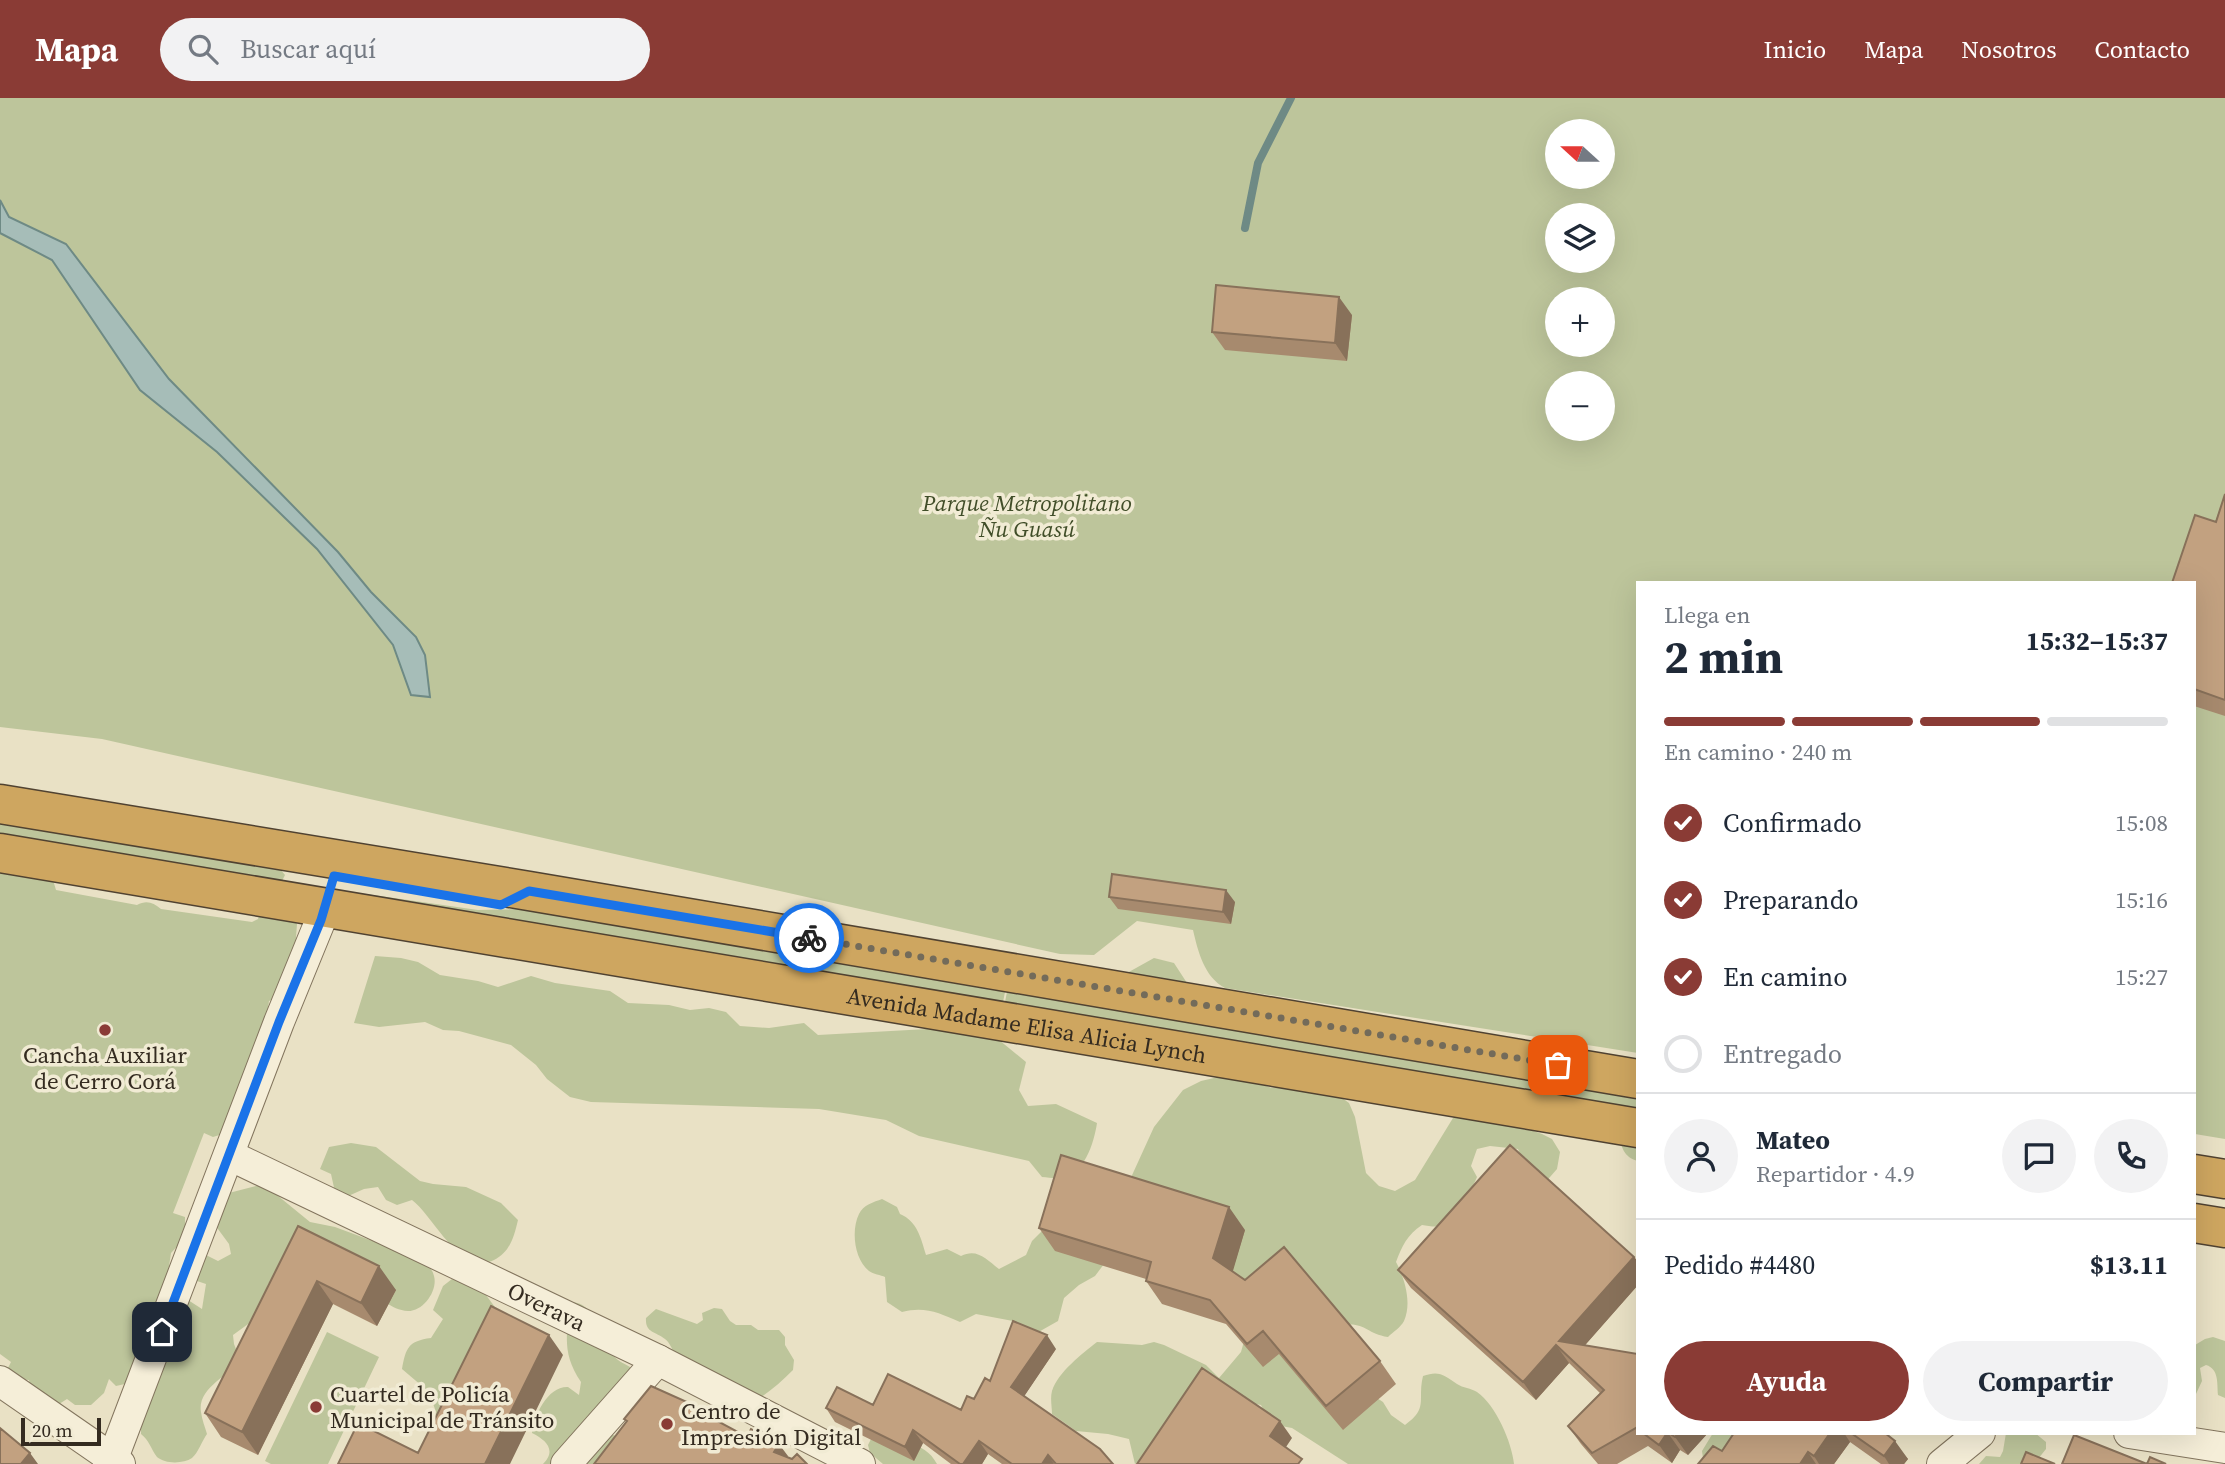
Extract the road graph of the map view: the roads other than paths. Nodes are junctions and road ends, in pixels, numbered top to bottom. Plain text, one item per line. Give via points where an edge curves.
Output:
1 (0, 804) edge
2 (0, 853) edge
3 (332, 881) junction
4 (1636, 1079) edge
5 (1636, 1128) edge
6 (229, 1155) junction
7 (2196, 1174) edge
8 (2225, 1179) edge
9 (2196, 1223) edge
10 (2225, 1228) edge
11 (658, 1360) junction
12 (0, 1381) edge
13 (1978, 1435) edge
14 (2142, 1435) edge
15 (2225, 1448) edge
16 (821, 1455) edge
17 (114, 1462) edge
18 (566, 1464) edge
19 (860, 1464) edge
20 (1942, 1464) edge

1 - 3 highway, Avenida Madame Elisa Alicia Lynch
2 - 3 highway, Avenida Madame Elisa Alicia Lynch
3 - 4 highway, Avenida Madame Elisa Alicia Lynch via 529,891
3 - 5 highway, Avenida Madame Elisa Alicia Lynch
3 - 6 street
6 - 11 street, Overava
6 - 17 street
7 - 8 highway
9 - 10 highway
11 - 16 street, Overava
11 - 18 street
12 - 17 street
13 - 20 street
14 - 15 street
16 - 19 street, Overava

